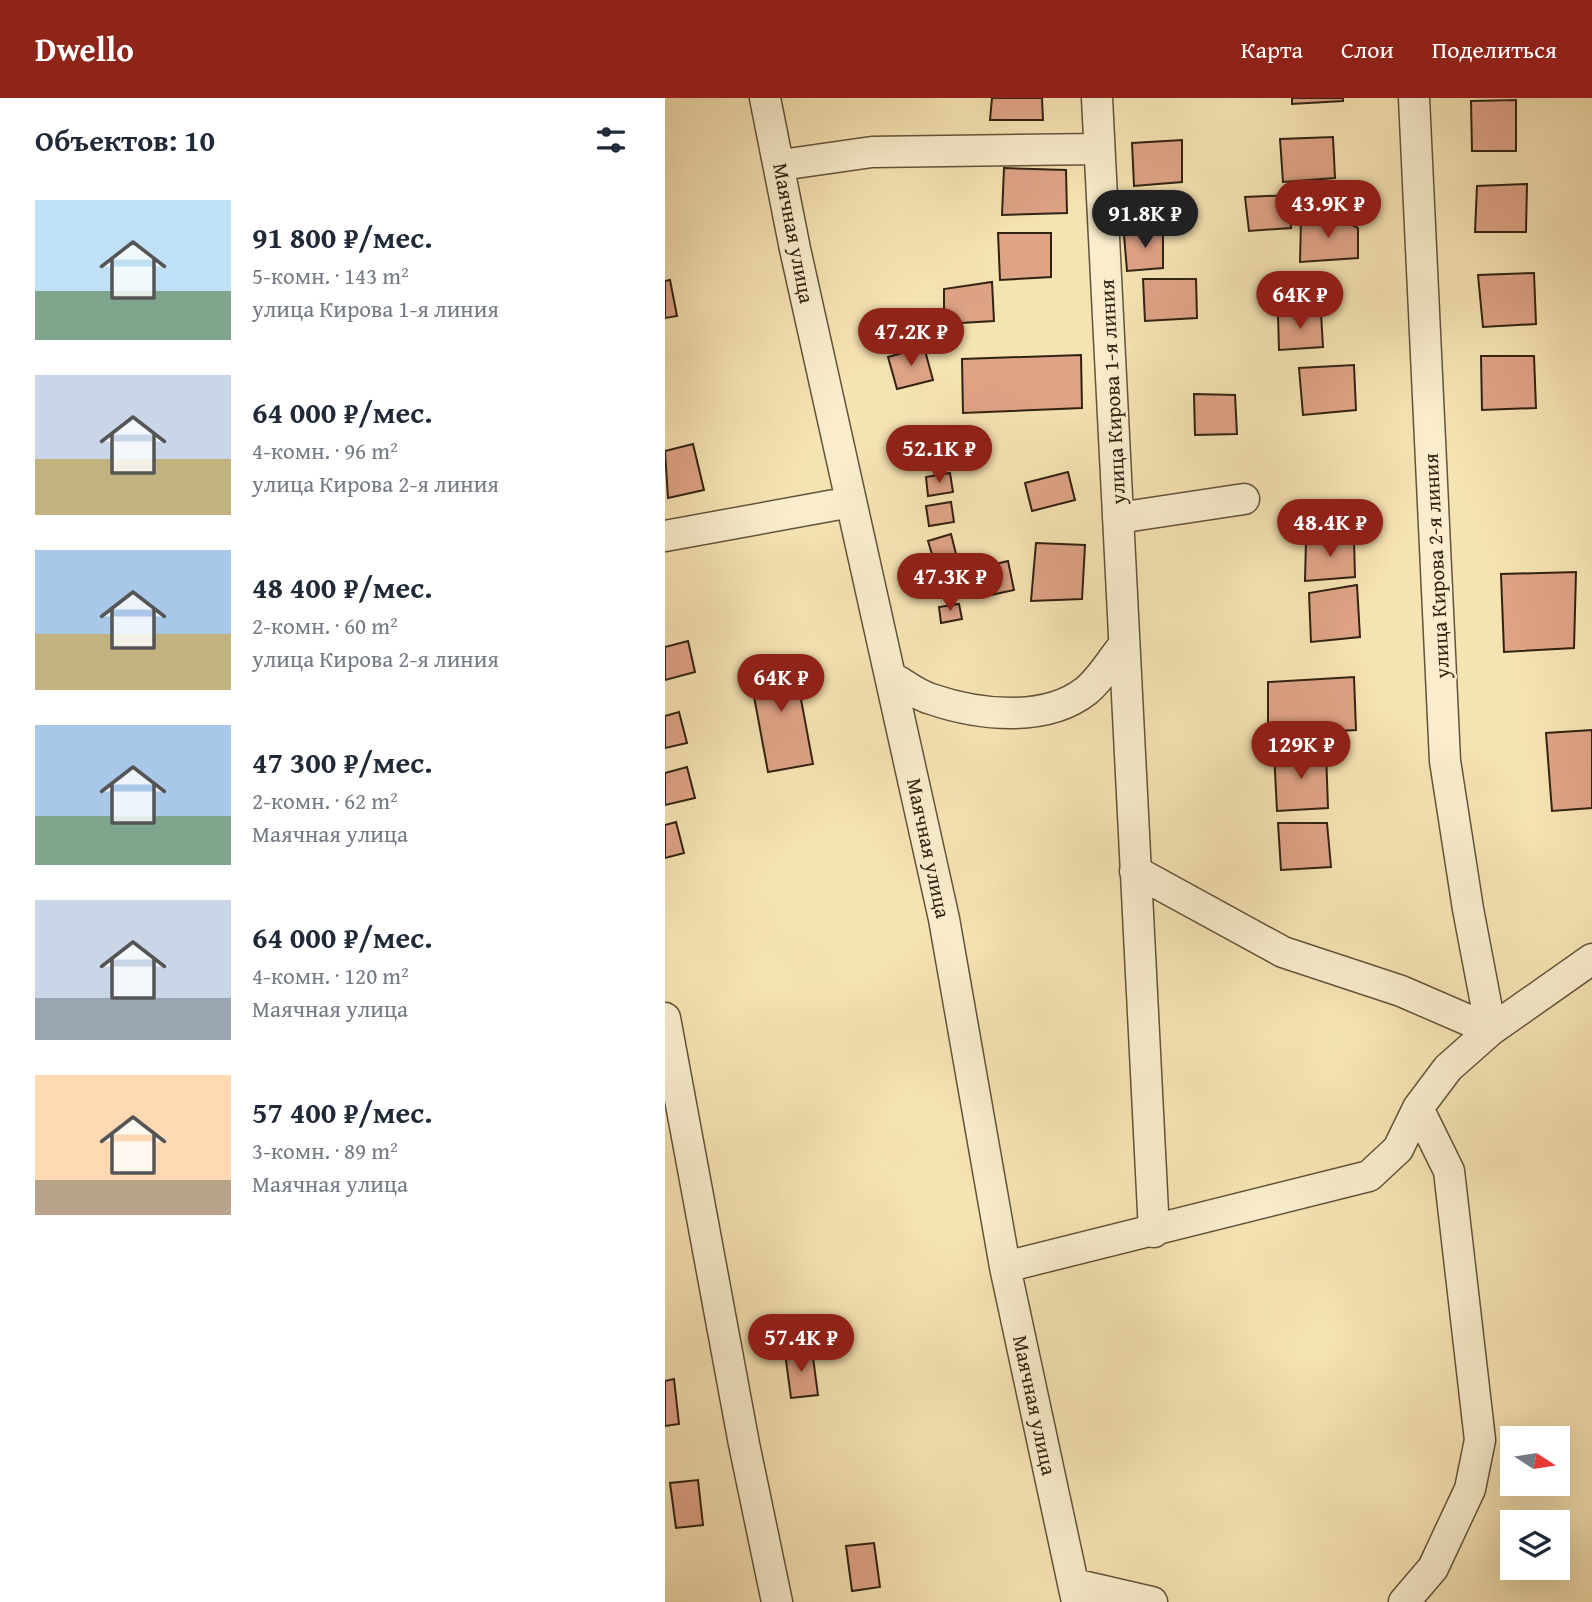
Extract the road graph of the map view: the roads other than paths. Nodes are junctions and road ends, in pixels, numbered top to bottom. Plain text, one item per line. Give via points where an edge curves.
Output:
1 (765, 98) edge
2 (1097, 98) edge
3 (1414, 98) edge
4 (1099, 149) junction
5 (781, 165) junction
6 (1244, 499) dead end
7 (851, 502) junction
8 (1118, 518) junction
9 (665, 536) edge
10 (1124, 645) junction
11 (893, 678) junction
12 (1135, 871) junction
13 (1592, 959) edge
14 (665, 1018) edge
15 (1491, 1030) junction
16 (1418, 1108) junction
17 (1154, 1232) junction
18 (1005, 1267) junction
19 (1075, 1593) edge
20 (777, 1602) edge
21 (1152, 1602) edge
22 (1404, 1602) edge

1 - 5 street, Маячная улица
2 - 4 street, улица Кирова 1-я линия
3 - 15 street, улица Кирова 2-я линия via 1445,761
4 - 5 street via 872,152
4 - 8 street, улица Кирова 1-я линия
5 - 7 street, Маячная улица
6 - 8 street
7 - 9 street
7 - 11 street, Маячная улица
8 - 10 street, улица Кирова 1-я линия
10 - 11 street via 1087,690 1055,710 1007,713 960,706 929,699
10 - 12 street, улица Кирова 1-я линия
11 - 18 street, Маячная улица via 944,919
12 - 15 street via 1283,952 1401,991
12 - 17 street, улица Кирова 1-я линия
13 - 15 street
14 - 20 street
15 - 16 street via 1448,1068
16 - 17 street via 1398,1149 1369,1176
16 - 22 street via 1449,1171 1480,1440 1470,1489 1433,1568
17 - 18 street
18 - 19 street, Маячная улица
19 - 21 street

